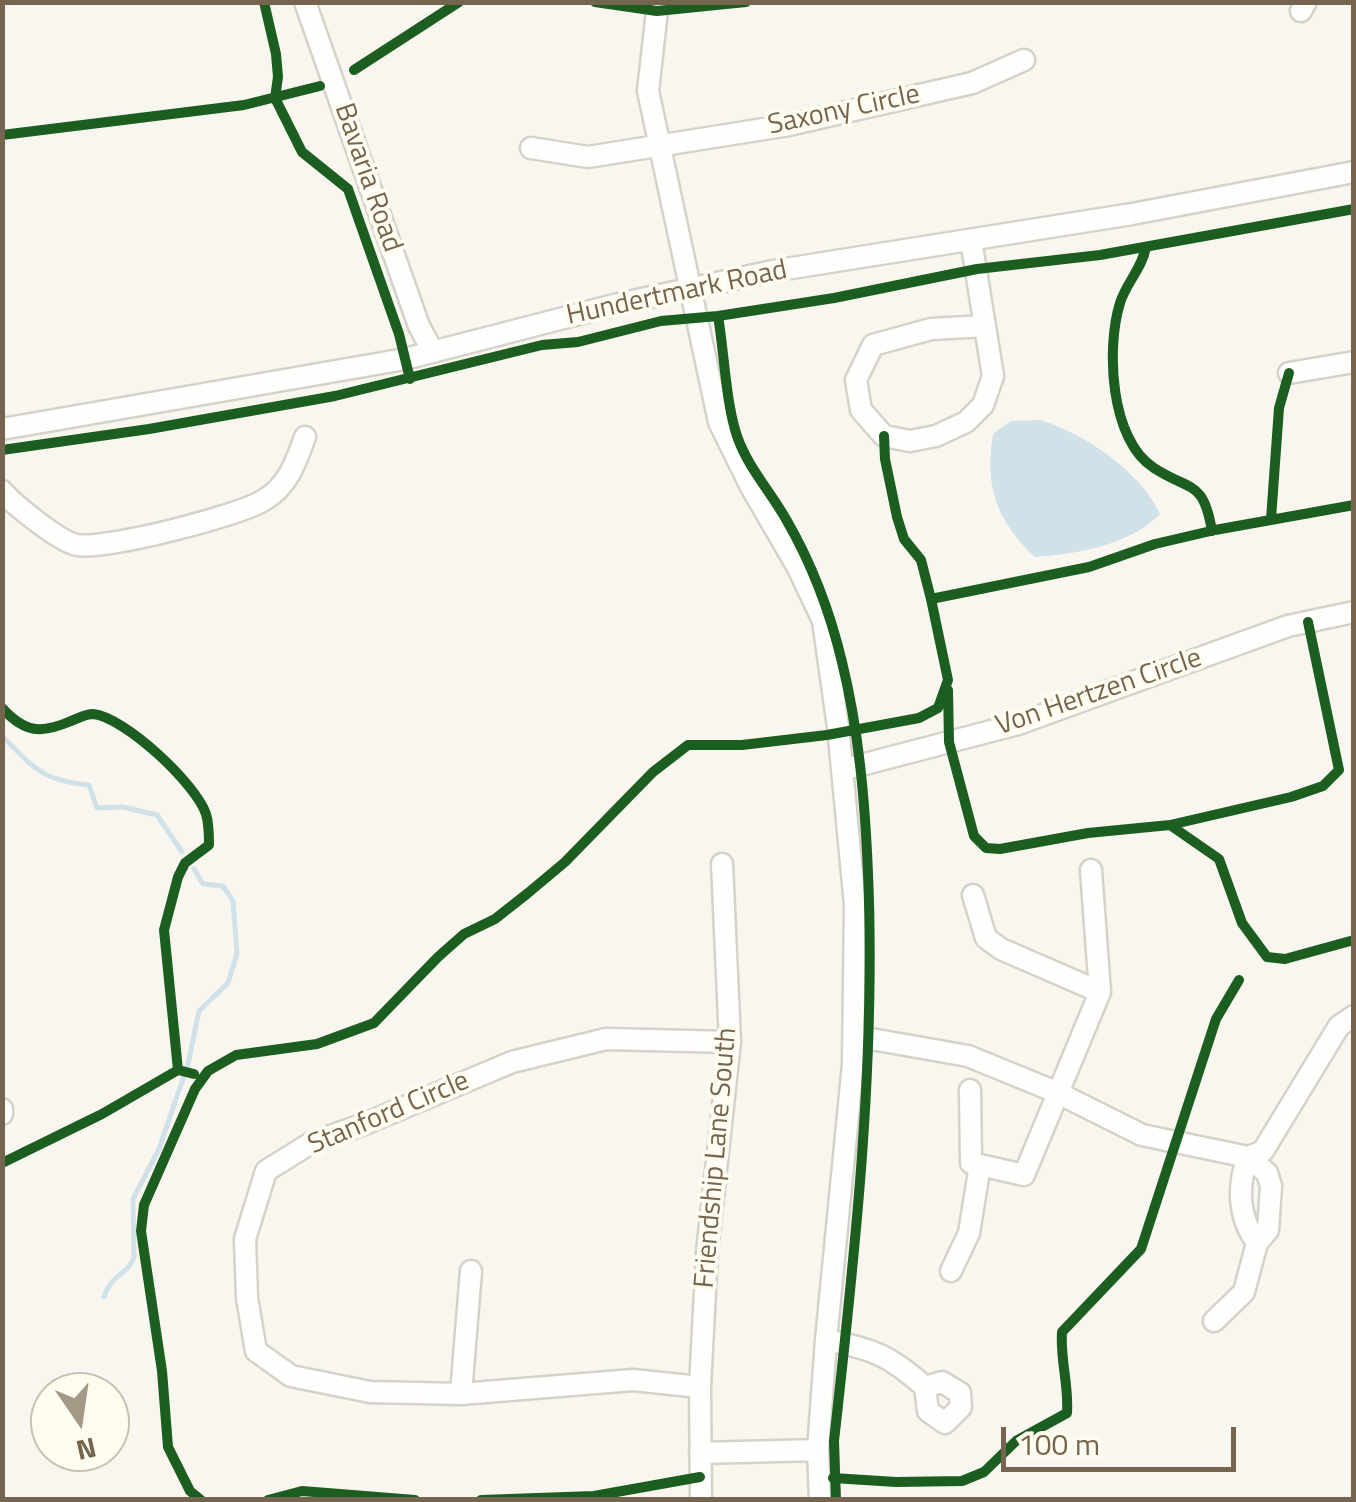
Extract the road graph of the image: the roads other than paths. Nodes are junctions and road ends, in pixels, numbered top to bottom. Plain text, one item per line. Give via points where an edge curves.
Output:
1 (305, 2) edge
2 (658, 2) edge
3 (1024, 60) dead end
4 (660, 145) junction
5 (531, 148) dead end
6 (1354, 172) edge
7 (971, 240) junction
8 (691, 289) junction
9 (985, 326) junction
10 (433, 352) junction
11 (1354, 362) edge
12 (1289, 373) dead end
13 (2, 430) edge
14 (305, 437) dead end
15 (2, 491) edge
16 (1354, 612) edge
17 (842, 770) junction
18 (722, 864) dead end
19 (1091, 870) dead end
20 (973, 895) dead end
21 (1100, 992) junction
22 (1354, 1016) edge
23 (854, 1036) junction
24 (730, 1042) junction
25 (970, 1090) dead end
26 (1056, 1092) junction
27 (1248, 1157) junction
28 (980, 1165) junction
29 (1257, 1243) junction
30 (471, 1271) dead end
31 (951, 1271) dead end
32 (1214, 1322) dead end
33 (826, 1340) junction
34 (700, 1387) junction
35 (924, 1387) dead end
36 (461, 1394) junction
37 (818, 1450) junction
38 (700, 1453) junction
39 (701, 1500) edge
40 (820, 1500) edge

1 - 10 street, Bavaria Road
2 - 4 street via 648,90
3 - 4 street, Saxony Circle via 972,83 788,125
4 - 5 street, Saxony Circle via 588,157
4 - 8 street
6 - 7 street, Hundertmark Road
7 - 8 street, Hundertmark Road
7 - 9 street
8 - 10 street, Hundertmark Road
8 - 17 street via 718,422 823,621
9 - 9 street via 993,376 966,422 910,440 884,436 861,410 856,380 873,345 931,329
10 - 13 street, Hundertmark Road
11 - 12 street
14 - 15 street via 289,478 264,501 116,544 74,545
16 - 17 street, Von Hertzen Circle via 1288,626 1018,724
17 - 23 street via 855,904
18 - 24 street, Friendship Lane South
19 - 21 street
20 - 21 street via 986,938
21 - 26 street
22 - 27 street via 1338,1026 1262,1151
23 - 26 street via 968,1056
23 - 33 street
24 - 34 street, Friendship Lane South via 706,1252
24 - 36 street, Stanford Circle via 606,1039 512,1062 312,1143 266,1171 245,1238 256,1351 291,1376 370,1392
25 - 28 street via 970,1156
26 - 27 street via 1142,1135
26 - 28 street via 1024,1174
27 - 29 street via 1240,1180 1247,1230
27 - 29 street via 1268,1173 1271,1186 1268,1230
28 - 31 street via 969,1233
29 - 32 street via 1244,1292
30 - 36 street
33 - 35 street via 896,1361
33 - 37 street
34 - 36 street, Stanford Circle via 633,1380
34 - 38 street, Friendship Lane South
37 - 38 street
37 - 40 street
38 - 39 street, Friendship Lane South

